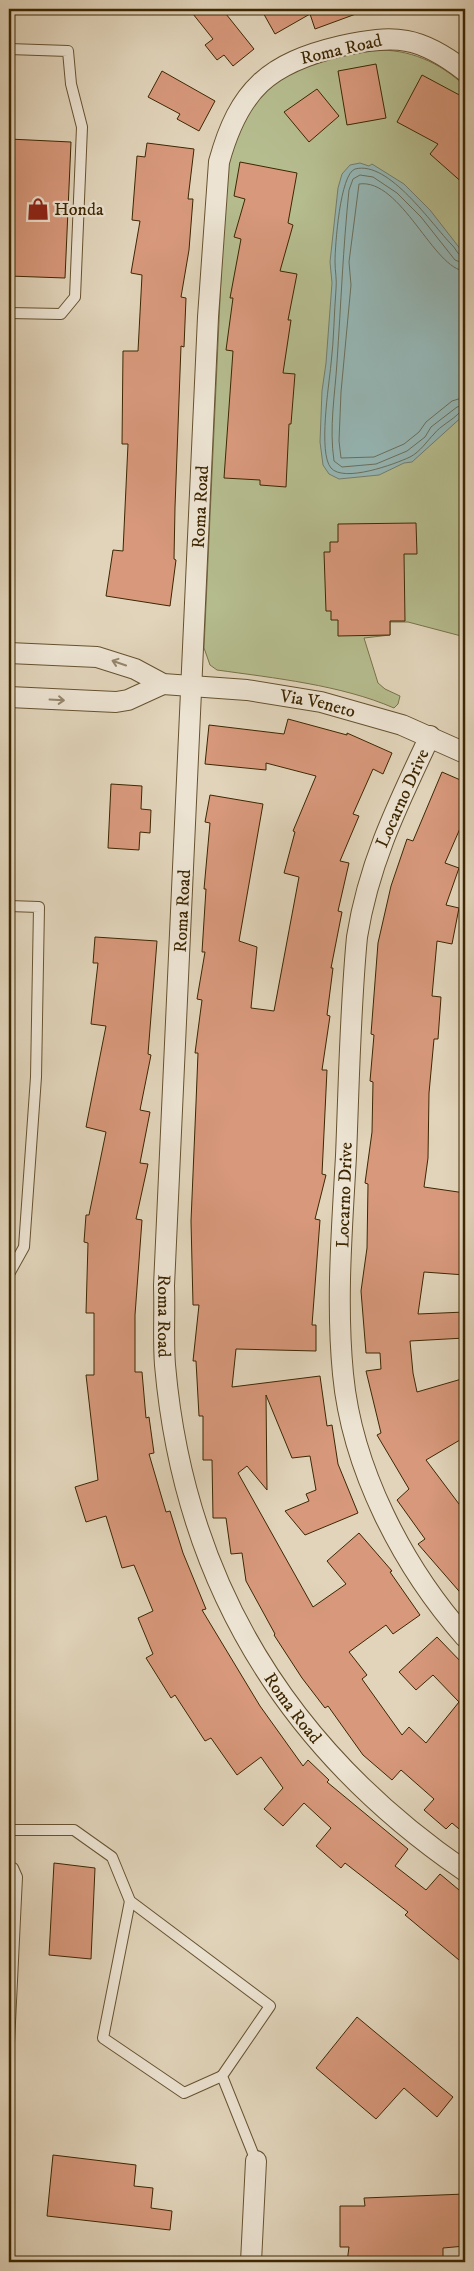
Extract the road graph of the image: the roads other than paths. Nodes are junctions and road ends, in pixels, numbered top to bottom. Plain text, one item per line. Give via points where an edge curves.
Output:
1 (9, 49) edge
2 (465, 71) edge
3 (9, 313) edge
4 (9, 653) edge
5 (163, 684) junction
6 (191, 687) junction
7 (9, 697) edge
8 (430, 736) junction
9 (465, 753) edge
10 (9, 906) edge
11 (9, 1274) edge
12 (465, 1637) edge
13 (9, 1830) edge
14 (9, 1868) edge
15 (465, 1871) edge
16 (130, 1901) junction
17 (9, 2043) edge
18 (222, 2076) junction
19 (256, 2161) joint
20 (251, 2262) edge

1 - 3 lane via 68,51 71,84 82,127 75,297 61,314
2 - 6 street, Roma Road via 422,44 392,38 368,40 316,52 278,68 252,92 233,122 217,182
5 -> 4 street, Via Veneto via 117,662 97,657
5 - 6 street, Via Veneto
7 -> 5 street via 116,702
6 - 8 street, Via Veneto via 247,690 321,702 367,713
6 - 15 street, Roma Road via 164,1286 165,1364 175,1441 199,1532 227,1604 262,1667 300,1720 338,1764 381,1807
8 - 9 street, Via Veneto
8 - 12 street, Locarno Drive via 375,860 357,937 342,1245 342,1345 347,1398 375,1493 402,1550 430,1594
10 - 11 lane via 39,907 36,1077 24,1247
13 - 16 lane via 74,1830 112,1858
14 - 17 lane via 13,1868 17,1877
16 - 18 lane via 270,2006
16 - 18 lane via 103,2038 184,2093
18 - 19 lane
19 - 20 street

